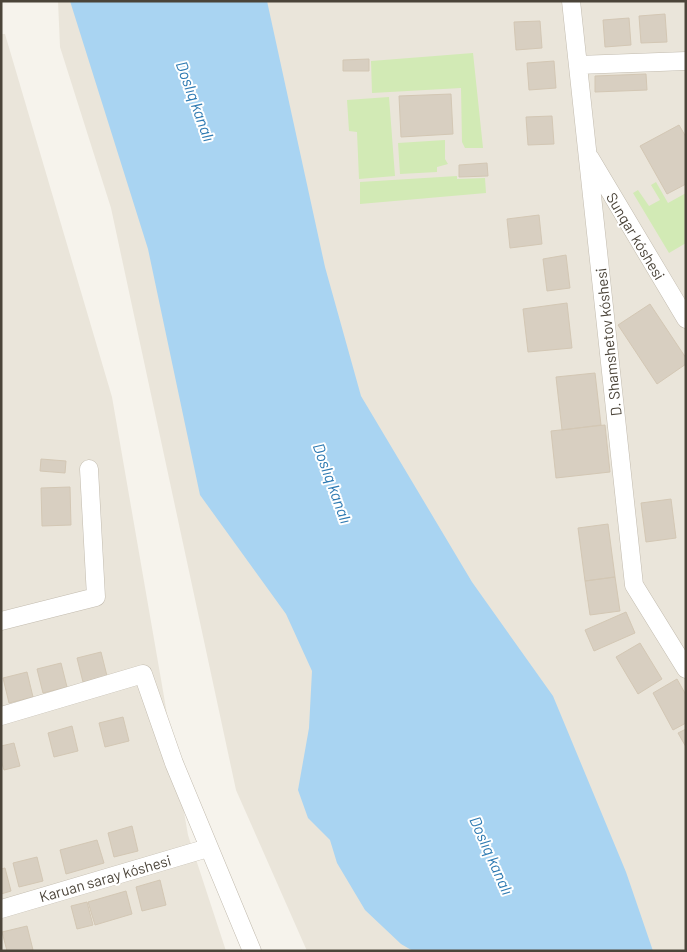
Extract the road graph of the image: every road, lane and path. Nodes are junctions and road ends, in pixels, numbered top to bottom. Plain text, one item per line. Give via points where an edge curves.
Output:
1 (571, 1) edge
2 (686, 61) edge
3 (578, 65) junction
4 (587, 154) junction
5 (686, 319) edge
6 (89, 469) dead end
7 (1, 621) edge
8 (686, 669) edge
9 (1, 716) edge
10 (208, 848) junction
11 (1, 909) edge
12 (252, 951) edge

1 - 3 street, D. Shamshetov kóshesi
2 - 3 street
3 - 4 street, D. Shamshetov kóshesi
4 - 5 street, Sunqar kóshesi
4 - 8 street, D. Shamshetov kóshesi via 634,585
6 - 7 street via 96,597
9 - 10 street via 143,674
10 - 11 street, Karuan saray kóshesi
10 - 12 street

